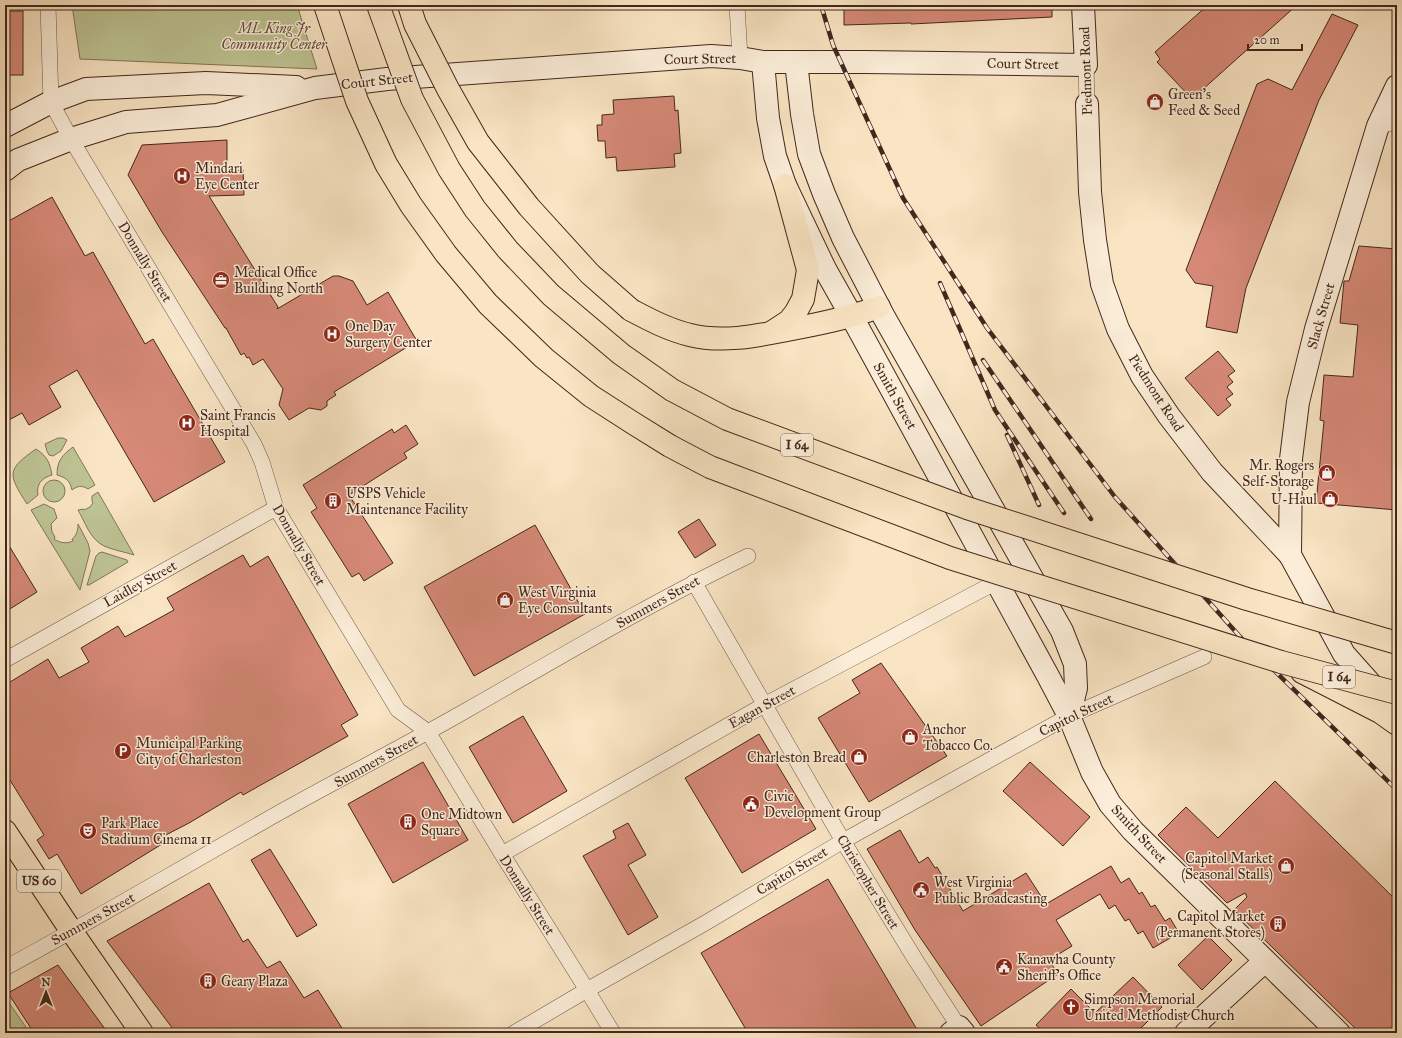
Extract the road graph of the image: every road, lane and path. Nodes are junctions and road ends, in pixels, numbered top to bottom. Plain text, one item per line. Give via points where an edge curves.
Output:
1 (48, 5) edge
2 (325, 5) edge
3 (378, 5) edge
4 (409, 5) edge
5 (737, 5) edge
6 (1083, 5) edge
7 (740, 58) junction
8 (763, 62) junction
9 (796, 62) junction
10 (1086, 65) junction
11 (1397, 86) edge
12 (315, 88) junction
13 (51, 102) junction
14 (1087, 104) joint
15 (1387, 124) edge
16 (5, 126) edge
17 (71, 139) junction
18 (5, 170) edge
19 (785, 184) junction
20 (879, 307) junction
21 (852, 317) junction
22 (768, 334) junction
23 (276, 508) junction
24 (1290, 555) junction
25 (748, 556) dead end
26 (1026, 567) junction
27 (997, 581) junction
28 (694, 582) junction
29 (1247, 599) junction
30 (1397, 627) edge
31 (1397, 643) edge
32 (1204, 657) dead end
33 (5, 660) edge
34 (1281, 662) junction
35 (1397, 693) edge
36 (764, 705) junction
37 (1397, 712) edge
38 (1069, 716) junction
39 (1397, 724) edge
40 (428, 732) junction
41 (5, 831) edge
42 (843, 841) junction
43 (502, 854) junction
44 (72, 932) junction
45 (1265, 961) junction
46 (5, 968) edge
47 (587, 990) junction
48 (958, 1031) edge
49 (142, 1033) edge
50 (514, 1033) edge
51 (613, 1033) edge
52 (1186, 1033) edge
53 (1339, 1033) edge

1 - 13 street, Donnally Street
2 - 34 main road, I 64, bridge via 357,101 386,164 411,205 446,254 488,304 544,358 592,396 710,467 950,558
3 - 29 main road, I 64, bridge via 412,99 449,168 475,209 508,250 551,295 622,354 672,390 727,419 967,508
4 - 22 main road, bridge via 415,24 478,142 529,207 590,274 632,310 665,328 691,336 718,339
5 - 7 street
6 - 10 street, Piedmont Road
7 - 8 street, Court Street
7 - 12 street, Court Street via 711,56 387,79
8 - 9 street, Court Street
8 - 19 street, Smith Street via 768,118 775,156
9 - 10 street, Court Street
9 - 20 street via 809,154 843,238
10 - 14 street, Piedmont Road
11 - 15 street, Slack Street
12 - 13 street, Court Street via 206,83 86,89
12 - 17 street, Court Street via 217,115 126,122
13 - 16 street, Court Street
13 - 17 street, Donnally Street
14 - 24 street, Piedmont Road via 1090,192 1095,240 1102,284 1118,329 1142,376 1212,472
15 - 24 street, Slack Street via 1316,329 1298,402 1291,459
17 - 18 street, Court Street via 18,160
17 - 23 street, Donnally Street via 254,444
19 - 21 street, Smith Street via 825,269
19 - 22 main road via 808,270 803,299 796,312 789,321
20 - 21 main road
20 - 26 street
21 - 22 main road
21 - 27 street, Smith Street
23 - 33 street, Laidley Street
23 - 40 street, Donnally Street via 398,710
24 - 37 street, Piedmont Road via 1344,654
25 - 28 street, Summers Street
26 - 27 street, Eagan Street
26 - 38 street via 1062,630 1074,664 1076,688
27 - 36 street, Eagan Street
27 - 38 street, Smith Street
28 - 36 street, Christopher Street
28 - 40 street, Summers Street
29 - 30 main road, bridge via 1309,606
29 - 31 main road, I 64, bridge
32 - 38 street, Capitol Street
34 - 35 main road, I 64, bridge
34 - 39 main road, bridge via 1380,712
36 - 42 street, Christopher Street
36 - 43 street, Eagan Street
38 - 42 street, Capitol Street
38 - 45 street, Smith Street via 1092,772 1110,804 1133,831
40 - 43 street, Donnally Street
40 - 44 street, Summers Street via 260,823
41 - 44 main road, US 60
42 - 47 street, Capitol Street
42 - 48 street, Christopher Street
43 - 47 street, Donnally Street
44 - 46 street, Summers Street
44 - 49 main road, US 60
45 - 52 street
45 - 53 street, Smith Street
47 - 50 street, Capitol Street
47 - 51 street, Donnally Street

